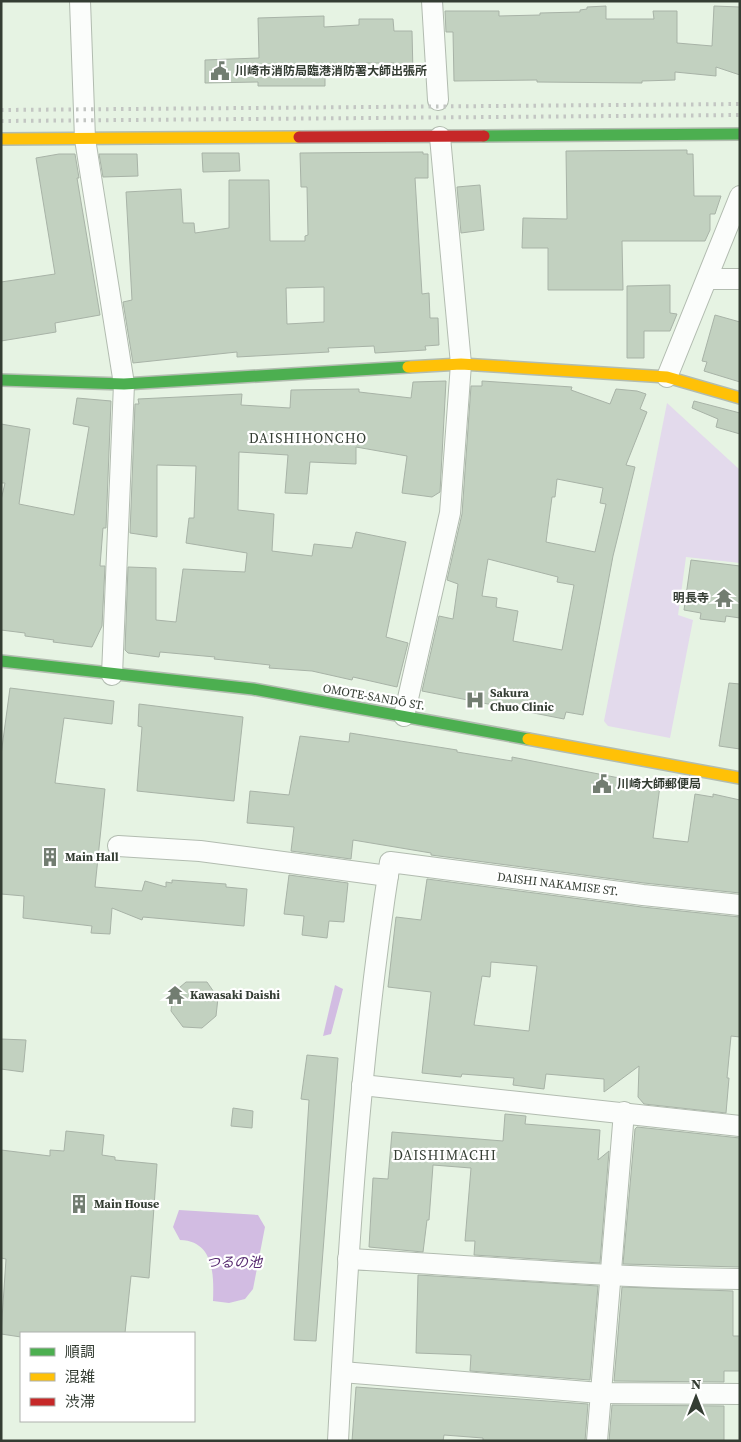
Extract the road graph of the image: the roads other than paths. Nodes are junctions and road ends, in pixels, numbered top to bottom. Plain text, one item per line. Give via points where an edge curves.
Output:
1 (80, 1) edge
2 (432, 1) edge
3 (438, 100) dead end
4 (740, 134) edge
5 (440, 137) junction
6 (1, 139) edge
7 (84, 139) junction
8 (740, 196) edge
9 (740, 278) edge
10 (708, 279) junction
11 (461, 364) junction
12 (667, 377) junction
13 (1, 380) edge
14 (124, 384) junction
15 (740, 398) edge
16 (1, 661) edge
17 (112, 675) junction
18 (404, 716) junction
19 (740, 778) edge
20 (118, 846) dead end
21 (388, 876) junction
22 (740, 905) edge
23 (362, 1085) junction
24 (624, 1112) junction
25 (740, 1126) edge
26 (348, 1259) junction
27 (611, 1277) junction
28 (740, 1279) edge
29 (342, 1372) junction
30 (600, 1393) junction
31 (740, 1394) edge
32 (338, 1441) edge
33 (597, 1441) edge

1 - 7 street
2 - 3 street
4 - 5 street
5 - 7 street
5 - 11 street
6 - 7 street
7 - 14 street
8 - 10 street
9 - 10 street
10 - 12 street
11 - 12 street
11 - 14 street
11 - 18 street via 450,513
12 - 15 street
13 - 14 street
14 - 17 street
16 - 17 street, OMOTE-SANDŌ ST.
17 - 18 street, OMOTE-SANDŌ ST. via 254,689
18 - 19 street, OMOTE-SANDŌ ST.
20 - 21 street via 200,851
21 - 22 street, DAISHI NAKAMISE ST. via 390,862
21 - 23 street
23 - 24 street
23 - 26 street
24 - 25 street
24 - 27 street
26 - 27 street
26 - 29 street
27 - 28 street
27 - 30 street
29 - 30 street
29 - 32 street
30 - 31 street
30 - 33 street

